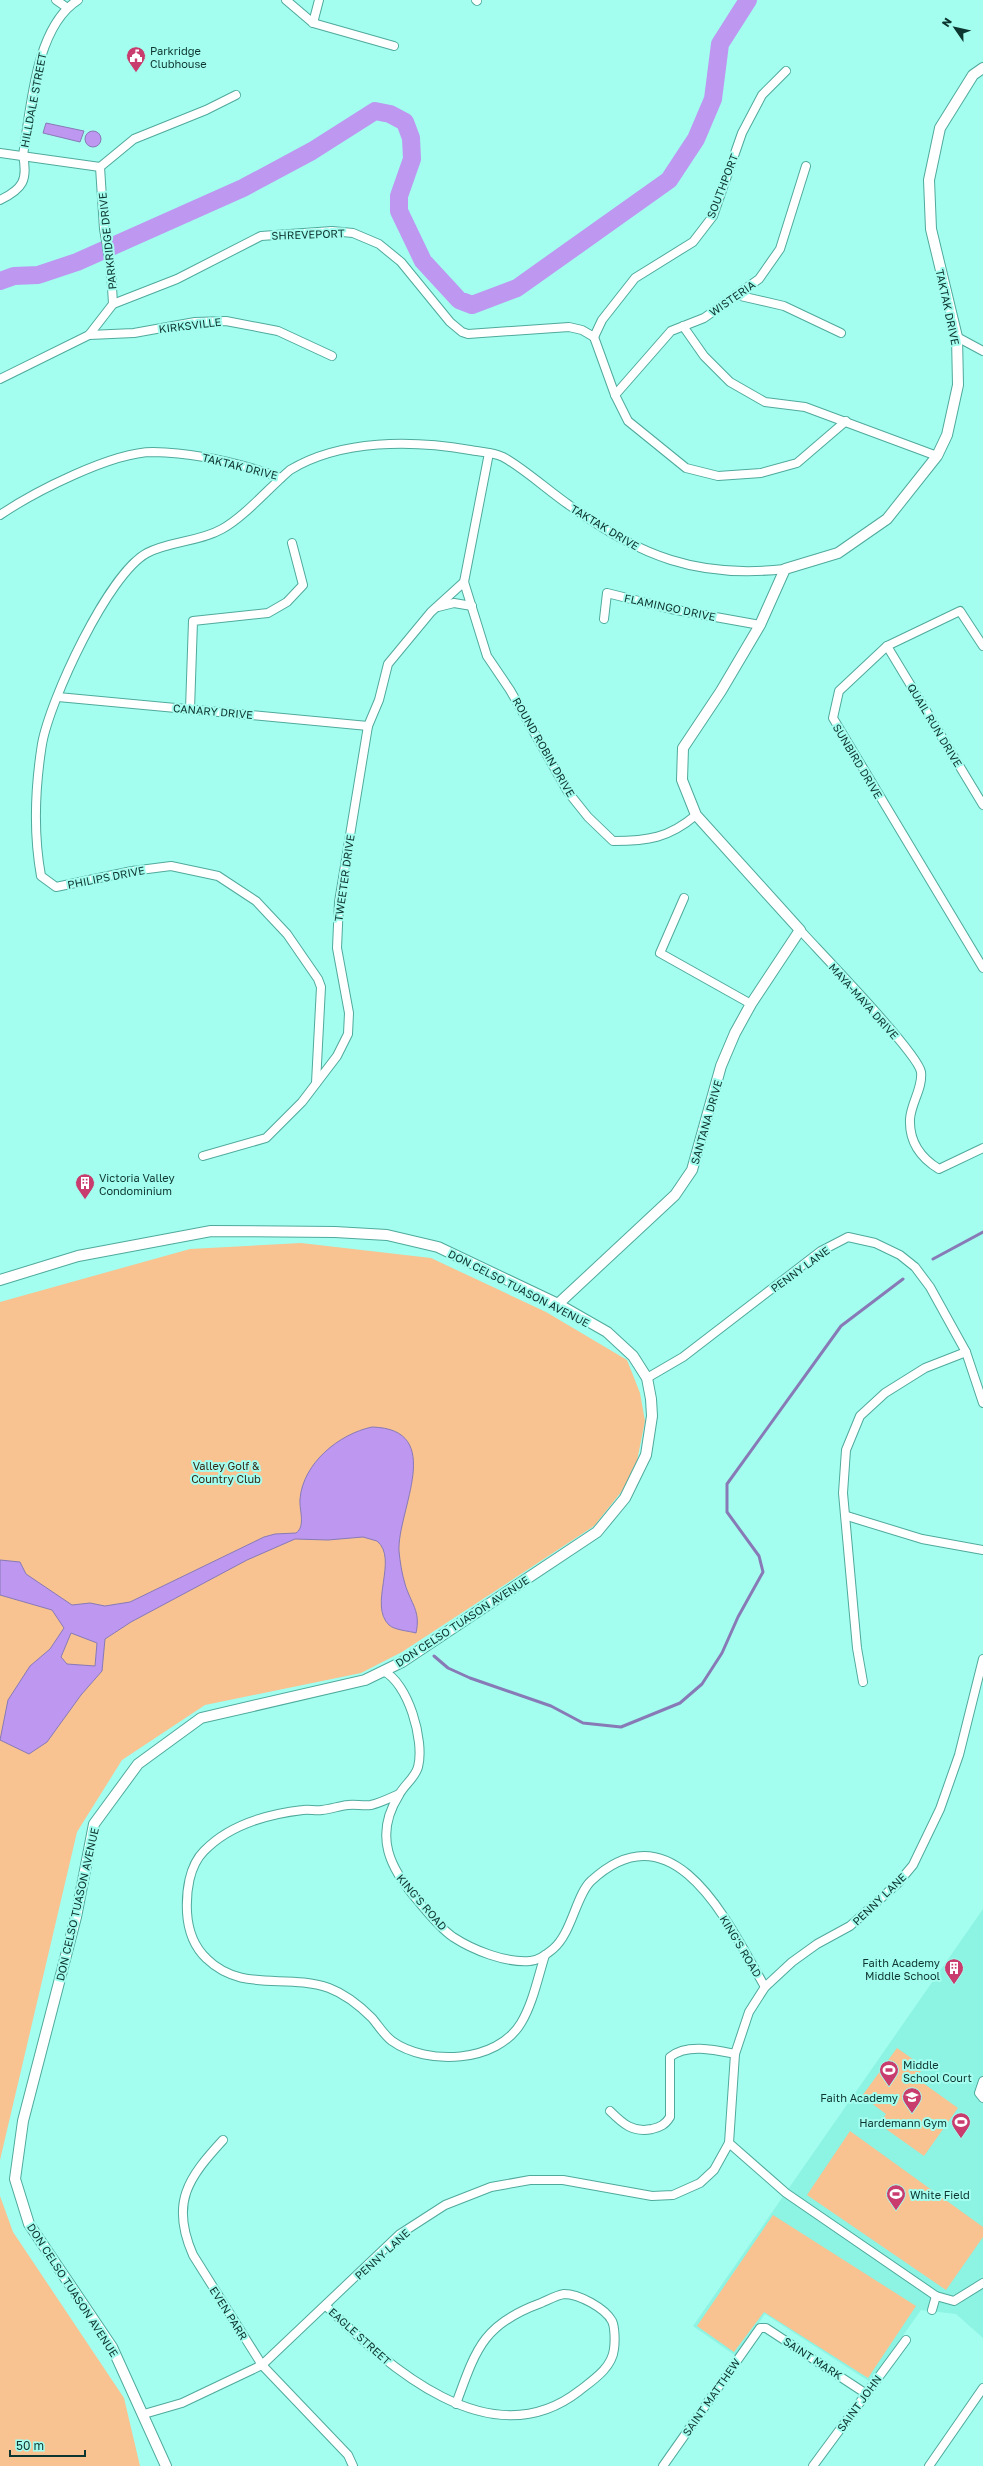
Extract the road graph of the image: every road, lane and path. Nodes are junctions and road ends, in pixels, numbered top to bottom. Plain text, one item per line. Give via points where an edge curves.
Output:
1 (56, 0) edge
2 (78, 0) edge
3 (286, 0) edge
4 (319, 0) edge
5 (66, 7) junction
6 (313, 22) junction
7 (394, 46) dead end
8 (983, 68) edge
9 (786, 71) dead end
10 (236, 95) dead end
11 (0, 153) edge
12 (23, 155) junction
13 (806, 166) dead end
14 (100, 167) junction
15 (0, 200) edge
16 (736, 295) junction
17 (113, 304) junction
18 (683, 326) junction
19 (841, 332) dead end
20 (89, 335) junction
21 (957, 337) junction
22 (594, 338) junction
23 (983, 351) edge
24 (332, 356) dead end
25 (0, 379) edge
26 (615, 395) junction
27 (846, 421) junction
28 (489, 453) junction
29 (938, 456) junction
30 (281, 478) junction
31 (0, 515) edge
32 (292, 543) dead end
33 (785, 569) junction
34 (464, 582) junction
35 (472, 606) junction
36 (435, 608) junction
37 (604, 619) dead end
38 (760, 625) junction
39 (887, 646) junction
40 (983, 646) edge
41 (58, 697) junction
42 (190, 709) junction
43 (368, 726) junction
44 (983, 805) edge
45 (696, 815) junction
46 (684, 898) dead end
47 (800, 930) junction
48 (983, 968) edge
49 (751, 1004) junction
50 (316, 1083) junction
51 (983, 1148) edge
52 (203, 1156) dead end
53 (0, 1280) edge
54 (558, 1304) junction
55 (966, 1352) junction
56 (647, 1378) junction
57 (983, 1403) edge
58 (847, 1516) junction
59 (983, 1550) edge
60 (983, 1659) edge
61 (383, 1671) junction
62 (863, 1682) dead end
63 (399, 1794) junction
64 (545, 1955) junction
65 (765, 1987) junction
66 (736, 2054) junction
67 (983, 2080) edge
68 (983, 2098) edge
69 (610, 2111) dead end
70 (223, 2140) dead end
71 (729, 2143) junction
72 (983, 2283) edge
73 (936, 2296) junction
74 (326, 2306) junction
75 (932, 2310) dead end
76 (760, 2328) joint
77 (906, 2340) dead end
78 (262, 2364) junction
79 (983, 2388) edge
80 (865, 2393) junction
81 (456, 2404) junction
82 (144, 2414) junction
83 (166, 2466) edge
84 (353, 2466) edge
85 (662, 2466) edge
86 (812, 2466) edge
87 (929, 2466) edge

1 - 5 street
2 - 5 street, HILLDALE STREET
3 - 6 street
4 - 6 street
5 - 12 street, HILLDALE STREET via 42,49
6 - 7 street
8 - 21 street, TAKTAK DRIVE via 973,75 940,128 929,180 931,229
9 - 22 street, SOUTHPORT via 762,95 742,133 713,216 693,242 635,278 602,320
10 - 14 street via 218,105 134,139
11 - 12 street
12 - 14 street
12 - 15 street, HILLDALE STREET via 26,169 22,182 16,192
13 - 16 street, WISTERIA via 780,249 759,279
14 - 17 street, PARKRIDGE DRIVE
16 - 18 street, WISTERIA via 704,318
16 - 19 street via 784,306
17 - 20 street, PARKRIDGE DRIVE
17 - 22 street, SHREVEPORT via 177,279 262,236 332,231 352,233 379,244 400,262 435,305 462,332 468,334 569,328 582,330
18 - 26 street, WISTERIA via 671,331
18 - 27 street via 704,356 737,386 765,402 805,408
20 - 24 street, KIRKSVILLE via 134,333 195,322 226,321 278,331
20 - 25 street, PARKRIDGE DRIVE
21 - 23 street
21 - 29 street, TAKTAK DRIVE via 958,385 947,435
22 - 26 street
26 - 27 street via 628,421 686,468 718,476 761,473 797,463
27 - 29 street
28 - 30 street, TAKTAK DRIVE via 435,446 386,444 357,448 302,463
28 - 33 street, TAKTAK DRIVE via 502,457 620,539 667,560 730,572
28 - 34 street, ROUND ROBIN DRIVE
29 - 33 street, TAKTAK DRIVE via 887,519 838,553
30 - 31 street, TAKTAK DRIVE via 206,456 152,452 116,459 48,486
30 - 41 street, PHILIPS DRIVE via 222,529 146,553 120,578 88,629
32 - 42 street via 303,585 287,602 268,613 193,621
33 - 38 street
34 - 35 street, ROUND ROBIN DRIVE
34 - 36 street, TWEETER DRIVE
35 - 36 street via 454,603
35 - 45 street, ROUND ROBIN DRIVE via 487,656 510,690 568,792 588,818 613,841 641,841 678,830
36 - 43 street, TWEETER DRIVE via 388,664 379,700
37 - 38 street, FLAMINGO DRIVE via 607,593 671,609
38 - 45 street via 683,748 682,780
39 - 40 street, SUNBIRD DRIVE via 960,612
39 - 44 street, QUAIL RUN DRIVE
39 - 48 street, SUNBIRD DRIVE via 839,691 833,718
41 - 42 street, CANARY DRIVE
41 - 50 street, PHILIPS DRIVE via 43,742 36,788 36,847 42,876 56,887 132,871 171,866 218,876 256,901 287,934 318,979 321,994
42 - 43 street, CANARY DRIVE
43 - 50 street, TWEETER DRIVE via 339,902 337,948 348,1013 348,1034 337,1056
45 - 47 street, MAYA-MAYA DRIVE
46 - 49 street via 660,953
47 - 49 street, SANTANA DRIVE
47 - 51 street, MAYA-MAYA DRIVE via 893,1032 921,1071 920,1086 910,1119 914,1144 924,1160 939,1169
49 - 54 street, SANTANA DRIVE via 721,1066 692,1170 675,1195
50 - 52 street, TWEETER DRIVE via 302,1102 266,1138
53 - 54 street, DON CELSO TUASON AVENUE via 78,1256 211,1231 335,1232 387,1235 438,1247
54 - 56 street, DON CELSO TUASON AVENUE via 607,1332 634,1356
55 - 56 street, PENNY LANE via 930,1287 915,1267 900,1255 875,1243 848,1237 821,1251 683,1357
55 - 57 street, PENNY LANE
55 - 58 street via 925,1368 885,1393 860,1416 846,1450 843,1493
56 - 61 street, DON CELSO TUASON AVENUE via 652,1399 652,1416 646,1455 625,1498 597,1532 402,1662
58 - 59 street via 922,1539
58 - 62 street via 857,1648
60 - 65 street, PENNY LANE via 959,1756 940,1809 913,1865 898,1883 850,1926 817,1944 792,1962
61 - 63 street, KING'S ROAD via 392,1676 413,1711 418,1729 418,1768
61 - 82 street, DON CELSO TUASON AVENUE via 365,1680 201,1718 138,1764 94,1824 76,1917 23,2121 15,2179 28,2224 112,2347
63 - 64 street, KING'S ROAD via 387,1823 389,1858 396,1874 431,1916 452,1936 476,1949 508,1959 532,1961
63 - 64 street via 372,1805 349,1805 320,1811 303,1810 245,1822 203,1852 193,1868 186,1904 187,1923 194,1942 204,1956 219,1971 237,1977 329,1988 352,2001 390,2040 412,2053 458,2056 490,2049 501,2043 520,2024 530,2006
64 - 65 street, KING'S ROAD via 555,1948 568,1929 589,1883 608,1868 646,1855 668,1860 695,1879 733,1929
65 - 66 street, PENNY LANE via 749,2012
66 - 69 street via 694,2049 675,2053 670,2057 670,2117 659,2127 640,2131 625,2126
66 - 71 street, PENNY LANE
67 - 68 street via 979,2093
70 - 78 street, EVEN PARR via 190,2179 184,2195 182,2223 185,2238 193,2255
71 - 73 street via 786,2193
71 - 74 street, PENNY LANE via 714,2170 700,2183 673,2195 652,2196 563,2180 530,2180 491,2187 445,2206 400,2234
72 - 73 street via 954,2301
73 - 75 street
74 - 78 street, PENNY LANE
74 - 81 street, EAGLE STREET via 368,2347 407,2376
76 - 80 street, SAINT MARK via 766,2328
76 - 85 street, SAINT MATTHEW
77 - 80 street, SAINT JOHN
78 - 82 street, PENNY LANE via 182,2403
78 - 84 street, EVEN PARR via 348,2455
79 - 87 street
80 - 86 street, SAINT JOHN
81 - 81 street, EAGLE STREET via 474,2355 483,2341 495,2327 523,2309 564,2294 594,2302 612,2322 614,2350 604,2372 573,2396 533,2414 493,2415
82 - 83 street, DON CELSO TUASON AVENUE

